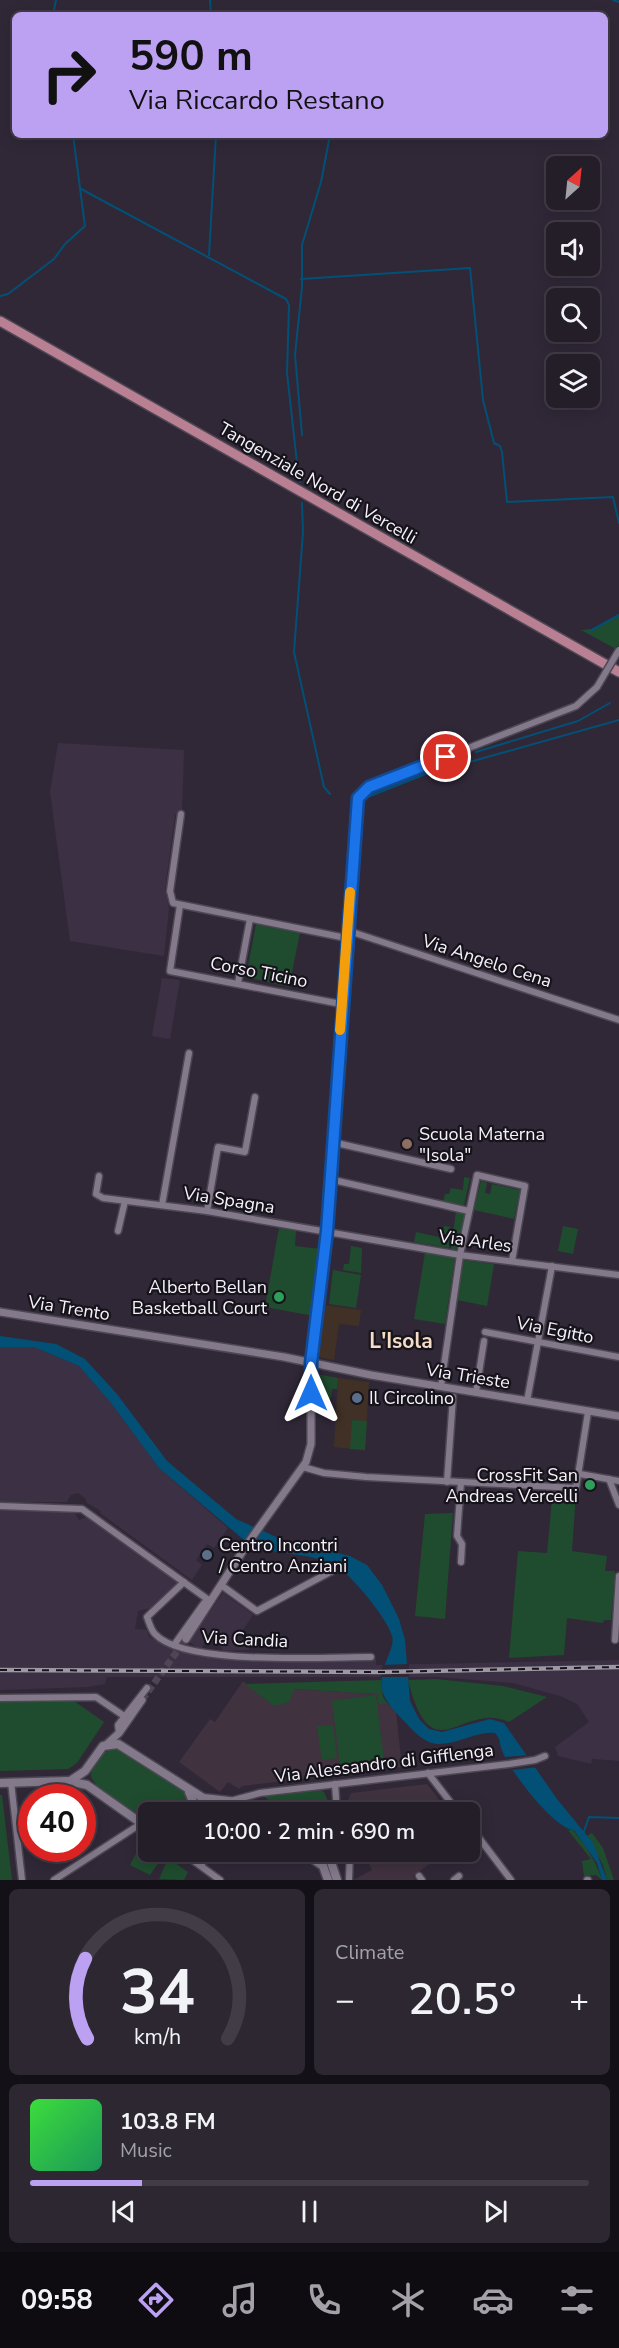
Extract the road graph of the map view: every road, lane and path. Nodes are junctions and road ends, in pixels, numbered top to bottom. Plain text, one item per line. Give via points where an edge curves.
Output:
1 (0, 321) edge
2 (619, 650) edge
3 (619, 672) edge
4 (181, 814) dead end
5 (180, 905) junction
6 (250, 919) junction
7 (346, 930) junction
8 (346, 938) junction
9 (238, 983) junction
10 (341, 1004) junction
11 (619, 1020) edge
12 (189, 1053) dead end
13 (255, 1097) dead end
14 (332, 1142) junction
15 (451, 1169) dead end
16 (99, 1176) dead end
17 (329, 1179) junction
18 (125, 1201) junction
19 (162, 1205) junction
20 (207, 1211) junction
21 (469, 1211) junction
22 (118, 1231) dead end
23 (327, 1231) junction
24 (460, 1256) junction
25 (512, 1262) junction
26 (552, 1266) junction
27 (619, 1275) edge
28 (0, 1312) edge
29 (485, 1332) dead end
30 (484, 1341) dead end
31 (538, 1342) junction
32 (619, 1357) edge
33 (311, 1363) junction
34 (441, 1386) junction
35 (476, 1392) junction
36 (453, 1397) dead end
37 (527, 1401) junction
38 (588, 1412) junction
39 (619, 1416) edge
40 (303, 1467) junction
41 (580, 1474) junction
42 (609, 1479) junction
43 (619, 1481) edge
44 (447, 1482) junction
45 (461, 1482) junction
46 (619, 1505) edge
47 (0, 1506) edge
48 (460, 1562) dead end
49 (334, 1570) dead end
50 (619, 1576) edge
51 (184, 1582) junction
52 (221, 1585) junction
53 (210, 1602) junction
54 (186, 1639) tunnel mouth
55 (615, 1640) dead end
56 (174, 1645) junction
57 (371, 1657) dead end
58 (147, 1688) dead end
59 (0, 1698) edge
60 (142, 1700) tunnel mouth
61 (124, 1716) junction
62 (119, 1733) junction
63 (107, 1744) junction
64 (124, 1746) junction
65 (544, 1756) dead end
66 (88, 1768) junction
67 (428, 1773) junction
68 (70, 1781) junction
69 (10, 1782) junction
70 (0, 1783) edge
71 (79, 1784) edge
72 (91, 1784) edge
73 (335, 1784) junction
74 (186, 1789) junction
75 (96, 1790) edge
76 (195, 1802) edge
77 (227, 1802) joint
78 (336, 1802) edge
79 (450, 1802) edge
80 (138, 1820) edge
81 (138, 1829) edge
82 (480, 1839) edge
83 (197, 1862) edge
84 (200, 1862) edge
85 (317, 1862) edge
86 (331, 1862) edge
87 (350, 1862) edge
88 (202, 1865) junction
89 (22, 1880) edge
90 (54, 1880) edge
91 (220, 1880) edge
92 (328, 1880) edge
93 (337, 1880) edge
94 (349, 1880) edge
95 (511, 1880) edge

1 - 3 main road, Tangenziale Nord di Vercelli
2 - 7 street, bridge via 597,687 576,705 361,792
4 - 5 street via 170,891 173,903
5 - 6 street
5 - 9 street, Corso Ticino via 170,971
6 - 8 street
6 - 9 street
7 - 8 street
7 - 11 street, Via Angelo Cena
8 - 10 street
9 - 10 street, Corso Ticino
10 - 14 street
12 - 19 street
13 - 20 street via 245,1152 218,1147
14 - 15 street
14 - 17 street
16 - 18 street, Via Spagna via 96,1194
17 - 21 street
17 - 23 street
18 - 19 street, Via Spagna
18 - 22 street
19 - 20 street, Via Spagna
20 - 23 street, Via Spagna
21 - 24 street
21 - 25 street via 477,1175 525,1186
23 - 24 street, Via Arles
23 - 33 street
24 - 25 street, Via Arles
24 - 34 street
25 - 26 street, Via Arles
26 - 27 street, Via Arles
26 - 31 street
28 - 33 street, Via Trento
29 - 31 street, Via Egitto
30 - 35 street
31 - 32 street, Via Egitto
31 - 37 street
33 - 34 street, Via Trieste
33 - 40 street via 311,1444
34 - 35 street, Via Trieste
35 - 37 street, Via Trieste
36 - 44 street
37 - 38 street, Via Trieste
38 - 39 street, Via Trieste
38 - 41 street
40 - 44 street via 324,1473
40 - 52 street
41 - 42 street
41 - 45 street via 576,1488 572,1489
42 - 43 street
42 - 46 street
44 - 45 street
45 - 48 street via 457,1536 462,1544
47 - 51 street via 82,1509
49 - 52 street via 257,1611
50 - 55 street
51 - 53 street
51 - 56 street, Via Candia via 147,1615 155,1634
52 - 53 street
53 - 54 street
53 - 56 street via 196,1612
56 - 57 street, Via Candia via 229,1656
58 - 61 street
59 - 61 street via 96,1697
60 - 62 street
61 - 62 street via 118,1725
62 - 63 street
62 - 64 street
63 - 64 main road
63 - 66 main road
64 - 74 main road
65 - 67 street, Via Alessandro di Gifflenga
66 - 68 main road
66 - 72 main road
67 - 73 street, Via Alessandro di Gifflenga
67 - 79 street
68 - 69 main road
68 - 71 main road
69 - 70 main road
69 - 89 street
73 - 77 street, Via Alessandro di Gifflenga via 260,1793
73 - 78 street
74 - 76 main road
74 - 77 main road via 209,1800
75 - 80 main road
81 - 90 street
82 - 95 street
83 - 88 street
84 - 88 street
85 - 92 main road
86 - 93 main road
87 - 94 street
88 - 91 street

